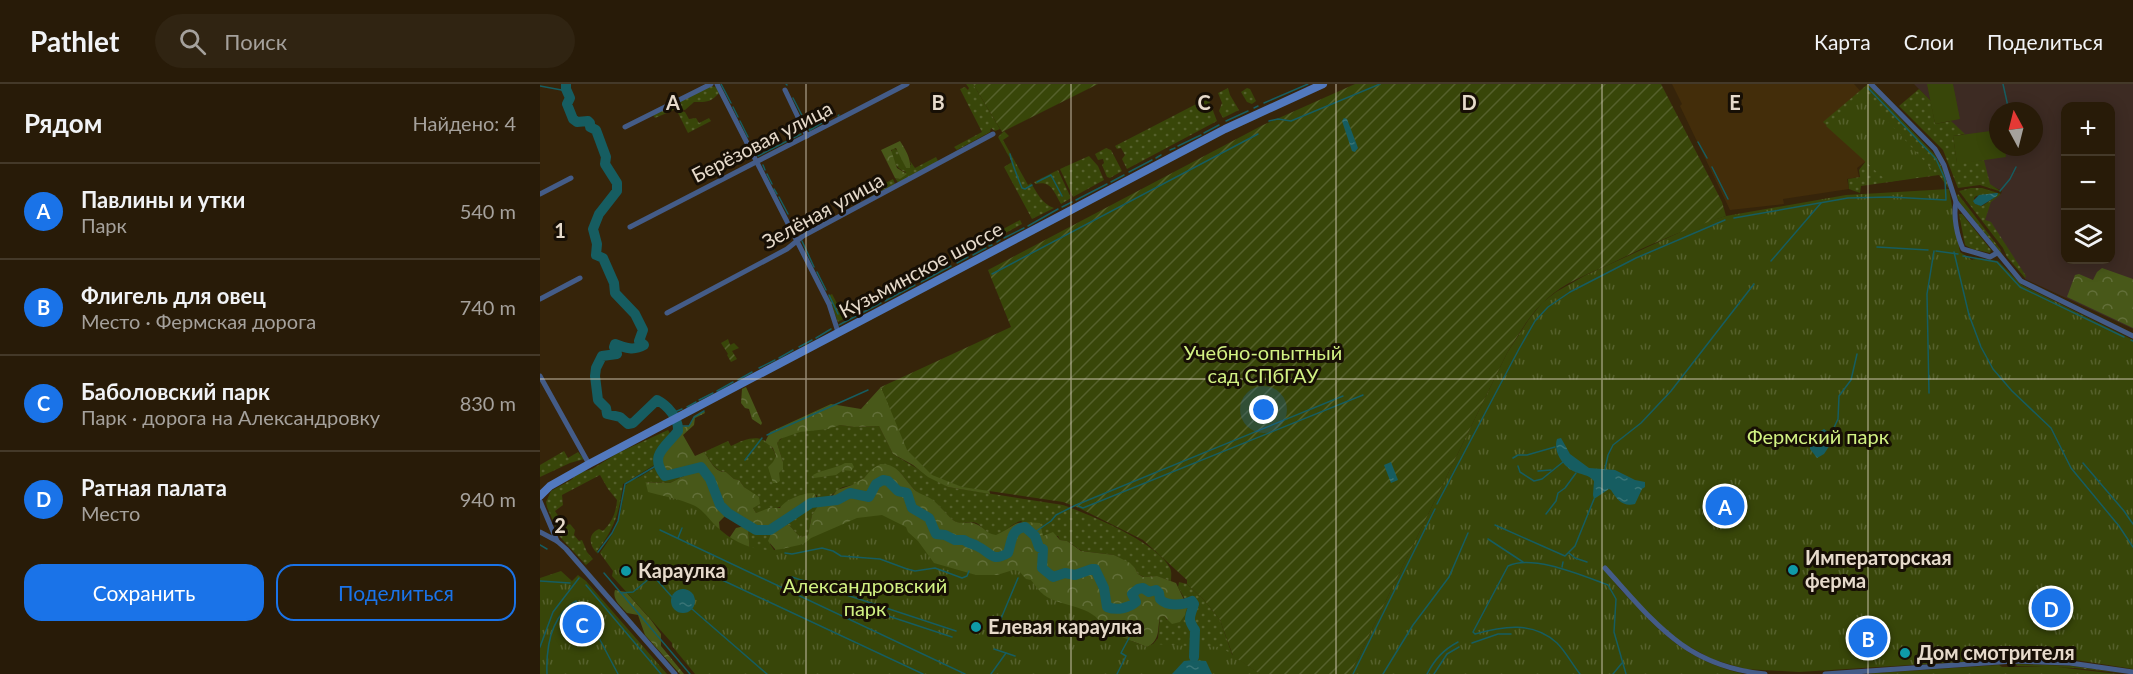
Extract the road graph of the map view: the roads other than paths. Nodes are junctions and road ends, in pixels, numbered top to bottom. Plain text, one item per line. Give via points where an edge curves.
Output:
1 (711, 84) edge
2 (717, 84) edge
3 (1323, 84) edge
4 (1871, 84) edge
5 (904, 85) edge
6 (785, 90) dead end
7 (625, 126) dead end
8 (993, 134) dead end
9 (807, 136) junction
10 (757, 162) junction
11 (571, 178) dead end
12 (540, 194) edge
13 (1956, 202) junction
14 (630, 227) dead end
15 (796, 241) junction
16 (1997, 253) junction
17 (580, 278) dead end
18 (540, 299) edge
19 (667, 313) dead end
20 (838, 332) junction
21 (2133, 336) edge
22 (540, 376) edge
23 (589, 464) junction
24 (540, 496) edge
25 (540, 501) edge
26 (540, 532) edge
27 (556, 541) junction
28 (1605, 568) dead end
29 (2133, 672) edge
30 (675, 674) edge
31 (1765, 674) edge
32 (1825, 674) edge

1 - 7 street
2 - 10 street
3 - 20 main road, Кузьминское шоссе via 1225,129
4 - 13 street via 1939,155
5 - 9 street, Берёзовая улица
6 - 9 street
8 - 15 street, Зелёная улица
9 - 10 street, Берёзовая улица
10 - 14 street, Берёзовая улица
10 - 15 street
11 - 12 street
13 - 16 street
13 - 16 street via 1954,210 1963,249 1990,256
15 - 19 street, Зелёная улица
15 - 20 street via 829,304
16 - 21 street via 2026,284
17 - 18 street
20 - 23 main road, Кузьминское шоссе
22 - 23 street
23 - 24 main road, Кузьминское шоссе
25 - 27 street
26 - 27 street
27 - 30 street
28 - 31 street via 1663,632 1683,647 1719,665
29 - 32 street via 2014,661

